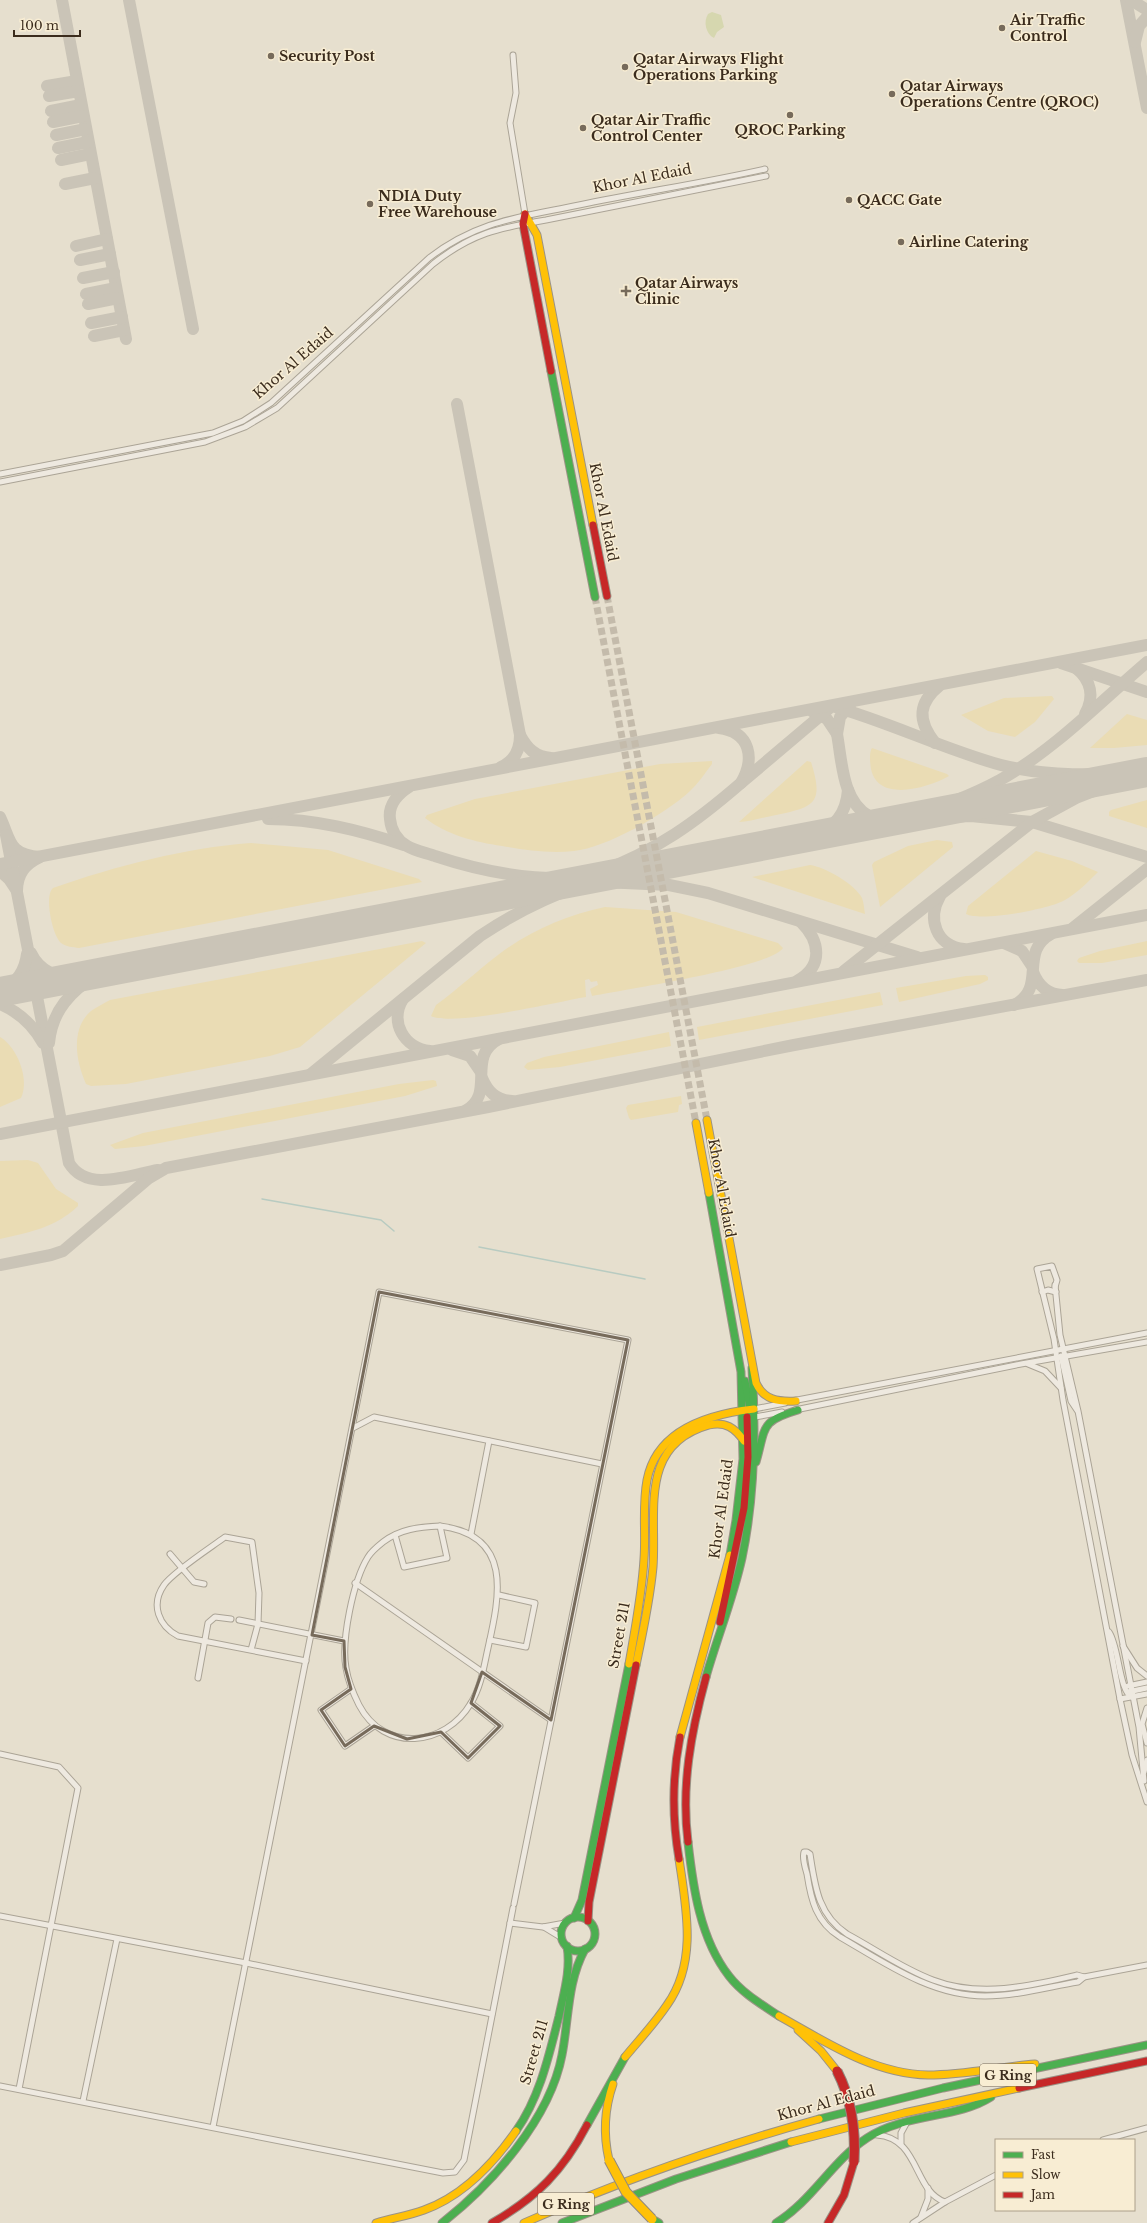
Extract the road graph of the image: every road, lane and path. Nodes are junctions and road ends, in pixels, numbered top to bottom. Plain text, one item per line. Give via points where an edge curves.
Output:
1 (513, 55) dead end
2 (765, 170) dead end
3 (766, 176) dead end
4 (526, 220) junction
5 (0, 474) edge
6 (0, 482) edge
7 (607, 596) tunnel mouth
8 (596, 597) tunnel mouth
9 (706, 1120) tunnel mouth
10 (696, 1123) tunnel mouth
11 (1056, 1289) junction
12 (1042, 1292) junction
13 (1147, 1333) edge
14 (1147, 1342) edge
15 (1065, 1349) junction
16 (1055, 1351) junction
17 (1061, 1357) junction
18 (1027, 1363) junction
19 (752, 1368) junction
20 (1061, 1388) junction
21 (797, 1405) junction
22 (750, 1411) junction
23 (353, 1428) junction
24 (489, 1441) junction
25 (744, 1441) junction
26 (602, 1464) junction
27 (754, 1470) junction
28 (440, 1526) junction
29 (471, 1534) junction
30 (395, 1535) junction
31 (170, 1554) dead end
32 (182, 1570) junction
33 (204, 1584) dead end
34 (356, 1584) junction
35 (498, 1595) junction
36 (231, 1619) dead end
37 (239, 1620) dead end
38 (258, 1624) junction
39 (1107, 1630) junction
40 (312, 1635) junction
41 (718, 1639) junction
42 (490, 1640) junction
43 (205, 1641) junction
44 (344, 1641) junction
45 (1123, 1646) junction
46 (251, 1650) junction
47 (306, 1662) junction
48 (482, 1672) junction
49 (1147, 1676) edge
50 (198, 1678) dead end
51 (1147, 1682) edge
52 (1147, 1688) edge
53 (351, 1689) junction
54 (1118, 1689) junction
55 (1128, 1689) junction
56 (1147, 1694) edge
57 (1132, 1697) junction
58 (1120, 1699) junction
59 (471, 1703) junction
60 (1147, 1708) edge
61 (551, 1720) junction
62 (374, 1726) junction
63 (441, 1732) junction
64 (1147, 1743) edge
65 (0, 1754) edge
66 (1147, 1760) edge
67 (1144, 1775) junction
68 (1145, 1791) junction
69 (1147, 1802) edge
70 (0, 1916) edge
71 (574, 1918) junction
72 (588, 1920) junction
73 (510, 1923) junction
74 (565, 1924) junction
75 (52, 1927) junction
76 (543, 1927) junction
77 (117, 1939) junction
78 (564, 1942) junction
79 (585, 1949) junction
80 (246, 1963) junction
81 (1147, 1964) edge
82 (1084, 1977) junction
83 (492, 2014) junction
84 (779, 2016) junction
85 (1147, 2045) edge
86 (625, 2057) junction
87 (1147, 2061) edge
88 (1065, 2063) junction
89 (0, 2086) edge
90 (19, 2089) junction
91 (999, 2092) junction
92 (83, 2101) junction
93 (909, 2120) junction
94 (212, 2127) junction
95 (1147, 2128) edge
96 (874, 2134) junction
97 (1107, 2139) edge
98 (901, 2144) junction
99 (995, 2176) edge
100 (927, 2185) junction
101 (945, 2202) junction
102 (921, 2217) junction
103 (656, 2221) edge
104 (376, 2223) edge
105 (442, 2223) edge
106 (492, 2223) edge
107 (524, 2223) edge
108 (562, 2223) edge
109 (776, 2223) edge
110 (828, 2223) edge
111 (912, 2223) edge

1 - 4 street via 516,93 510,123
2 - 4 street, Khor Al Edaid
3 - 4 street, Khor Al Edaid
4 - 5 street, Khor Al Edaid via 497,221 476,229 435,253 271,403 239,423 204,435
4 - 6 street, Khor Al Edaid via 486,233 441,258 277,408 241,430 205,442
4 - 7 main road, Khor Al Edaid via 536,235
4 - 8 main road, Khor Al Edaid
9 - 19 main road, Khor Al Edaid
10 - 22 main road, Khor Al Edaid
11 - 12 street
11 - 12 street via 1052,1266 1037,1269
11 - 15 street via 1059,1330
12 - 16 street via 1052,1327
13 - 15 street
14 - 17 street
15 - 16 street
15 - 17 street
16 - 17 street
16 - 21 street
17 - 18 street
17 - 20 street
17 - 45 street via 1078,1411
18 - 20 street via 1046,1371
18 - 21 street
19 - 21 main road via 758,1389 766,1398
19 - 22 main road, Khor Al Edaid
20 - 39 street
21 - 22 street
21 - 22 street
21 - 27 main road via 767,1424
22 - 25 main road, Khor Al Edaid
22 - 27 main road, Khor Al Edaid
22 - 41 main road via 745,1500
22 - 71 main road, Street 211 via 705,1418 680,1430 660,1449 648,1474 644,1493 644,1561 639,1605 582,1900
23 - 24 street via 374,1417
23 - 26 street via 379,1292 628,1340
23 - 40 street
24 - 26 street
24 - 29 street
25 - 72 main road, Street 211 via 738,1431 728,1425 718,1423 703,1427 678,1443 664,1460 658,1473 653,1493 654,1549 649,1600 589,1902
25 - 86 main road, Khor Al Edaid via 728,1561 685,1716 675,1764 673,1816 688,1935 681,1975 660,2015
26 - 61 street
27 - 41 main road, Khor Al Edaid via 742,1558
28 - 29 street via 457,1528
28 - 30 street via 416,1527
28 - 30 street via 447,1558 404,1567
29 - 35 street via 494,1562
30 - 34 street via 368,1557
31 - 32 street
32 - 33 street via 194,1582
32 - 38 street via 225,1537 252,1542 259,1593
32 - 43 street via 164,1584 156,1607 161,1622 170,1632
34 - 44 street
34 - 48 street
35 - 42 street
35 - 42 street via 535,1603 526,1647
36 - 43 street via 215,1617 208,1623
37 - 38 street
38 - 40 street
38 - 46 street
39 - 54 street
39 - 55 street via 1115,1643
40 - 44 street
40 - 47 street
41 - 84 main road, Khor Al Edaid via 690,1749 685,1813 689,1852 703,1928 721,1967 741,1990
42 - 48 street
43 - 46 street
43 - 50 street
44 - 53 street
45 - 49 street via 1137,1668
45 - 55 street
46 - 47 street
47 - 80 street
48 - 59 street
48 - 61 street
51 - 55 street
52 - 55 street
53 - 62 street
53 - 62 street via 321,1710 345,1746
54 - 55 street
54 - 58 street
55 - 57 street
55 - 58 street
56 - 57 street
57 - 58 street
57 - 67 street via 1140,1731
58 - 68 street via 1134,1760
59 - 63 street
59 - 63 street via 500,1726 468,1758
60 - 64 street via 1142,1724
61 - 73 street
62 - 63 street via 393,1736 407,1739 423,1738
65 - 75 street via 59,1767 78,1788
66 - 67 street
67 - 68 street
68 - 69 street
70 - 75 street
71 - 72 main road
71 - 74 main road
72 - 79 main road via 594,1928 595,1937
73 - 76 street
73 - 83 street
74 - 76 street
74 - 78 main road via 562,1929
75 - 77 street
75 - 90 street
76 - 78 street
77 - 80 street
77 - 92 street
78 - 79 main road via 576,1951
78 - 104 main road, Street 211 via 569,1965 551,2055 540,2087 519,2127 483,2170 451,2195 417,2212
79 - 105 main road, Street 211 via 576,1967 559,2067 541,2111 522,2143 507,2161
80 - 83 street
80 - 94 street
81 - 82 street
82 - 82 street via 1077,1975 986,1990 964,1988 927,1978 835,1925 825,1913 819,1899 809,1853 803,1854 812,1900 816,1912 827,1927 840,1938 926,1985 955,1993 995,1996 1078,1982
83 - 94 street via 464,2160 455,2172 443,2173
84 - 88 main road via 859,2058 901,2072 947,2074
84 - 110 main road, bridge via 811,2041 837,2071 851,2104 856,2138 854,2162 844,2196
85 - 88 main road, Khor Al Edaid / G Ring
86 - 103 main road, bridge via 607,2102 604,2130 609,2160 627,2194
86 - 106 main road via 555,2175 532,2197
87 - 91 main road, Khor Al Edaid / G Ring
88 - 107 main road, Khor Al Edaid / G Ring via 876,2103 784,2129 609,2186
89 - 90 street
90 - 92 street
91 - 93 main road via 981,2103
91 - 108 main road, Khor Al Edaid / G Ring via 871,2121 781,2145 641,2191
92 - 94 street
93 - 96 main road
93 - 98 street via 902,2129
95 - 97 street
96 - 98 street via 893,2137
96 - 109 main road via 848,2153 803,2203
98 - 100 street
99 - 101 street
100 - 101 street via 935,2196
100 - 102 street via 928,2199
101 - 102 street
102 - 111 street

